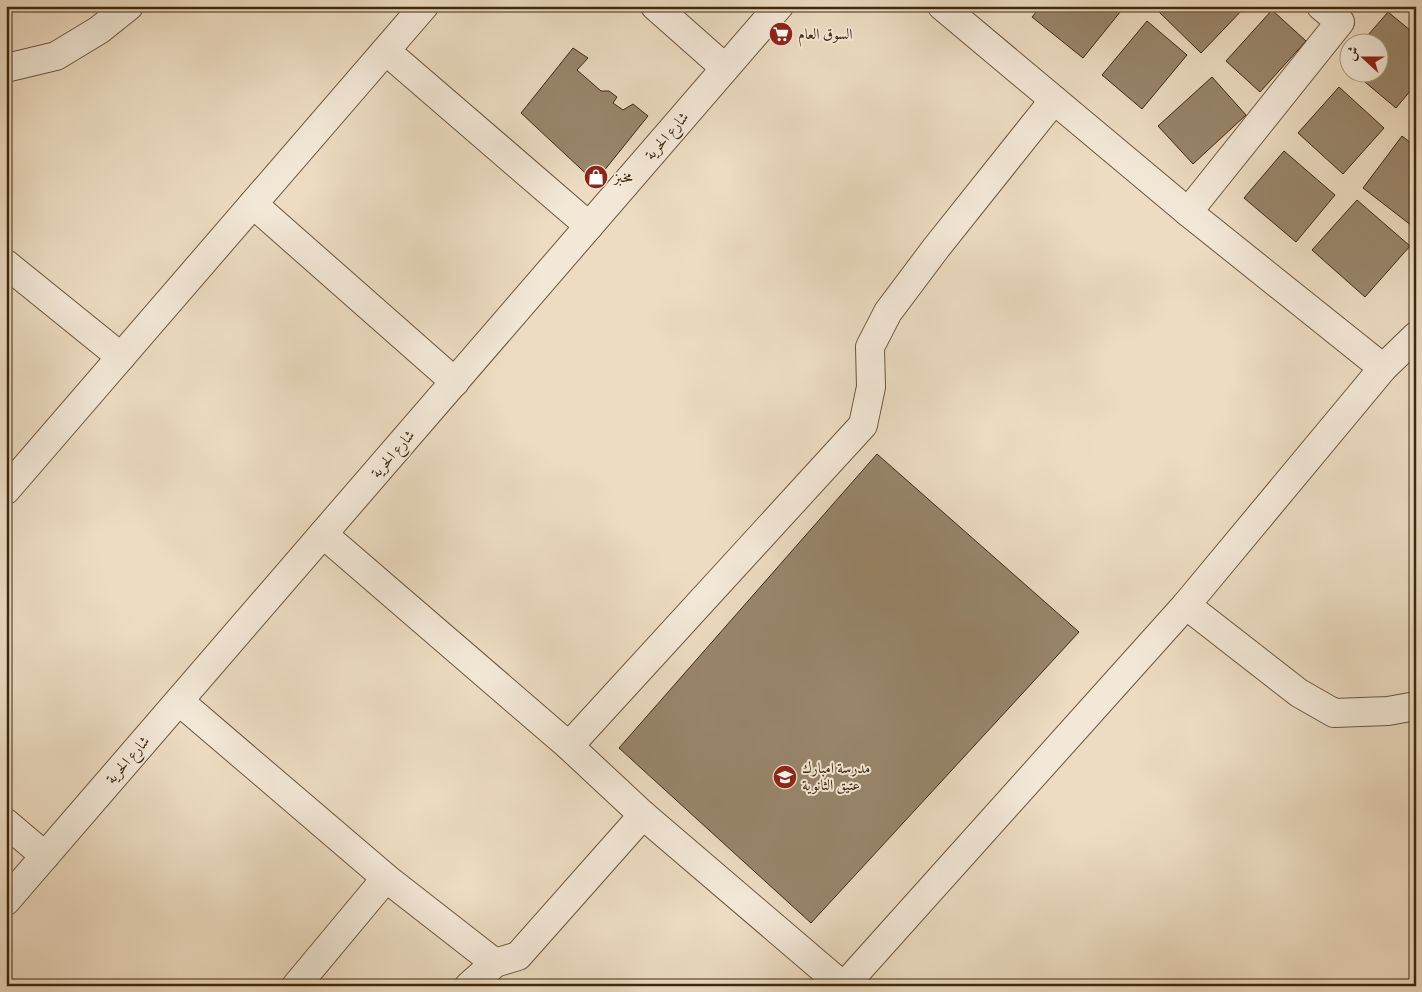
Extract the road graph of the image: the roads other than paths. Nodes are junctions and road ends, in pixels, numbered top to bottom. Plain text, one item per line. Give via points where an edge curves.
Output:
1 (129, 6) edge
2 (424, 6) edge
3 (655, 6) edge
4 (779, 6) edge
5 (942, 6) edge
6 (1338, 11) edge
7 (386, 51) junction
8 (6, 68) edge
9 (725, 68) junction
10 (1054, 100) junction
11 (253, 204) junction
12 (1188, 212) junction
13 (589, 226) junction
14 (6, 264) edge
15 (1416, 336) edge
16 (121, 357) junction
17 (1383, 368) junction
18 (455, 382) junction
19 (6, 490) edge
20 (323, 534) junction
21 (1186, 606) junction
22 (179, 701) junction
23 (1416, 706) edge
24 (569, 746) junction
25 (643, 815) junction
26 (6, 823) edge
27 (45, 856) junction
28 (386, 878) junction
29 (6, 901) edge
30 (495, 963) junction
31 (296, 986) edge
32 (469, 986) edge
33 (843, 986) edge

1 - 8 street via 99,30 56,56
2 - 7 street
3 - 9 street
4 - 9 street, شارع الحرية
5 - 10 street
6 - 12 street
7 - 11 street
7 - 13 street
9 - 13 street, شارع الحرية
10 - 12 street
10 - 24 street via 888,312 870,347 871,387 863,425
11 - 16 street
11 - 18 street
12 - 17 street
13 - 18 street, شارع الحرية
14 - 16 street
15 - 17 street
16 - 19 street
17 - 21 street
18 - 20 street, شارع الحرية
20 - 22 street, شارع الحرية
20 - 24 street
21 - 23 street via 1299,692 1334,713 1388,711
21 - 33 street
22 - 27 street, شارع الحرية
22 - 28 street
24 - 25 street
25 - 30 street via 518,956
25 - 33 street
26 - 27 street
27 - 29 street, شارع الحرية
28 - 30 street
28 - 31 street
30 - 32 street

